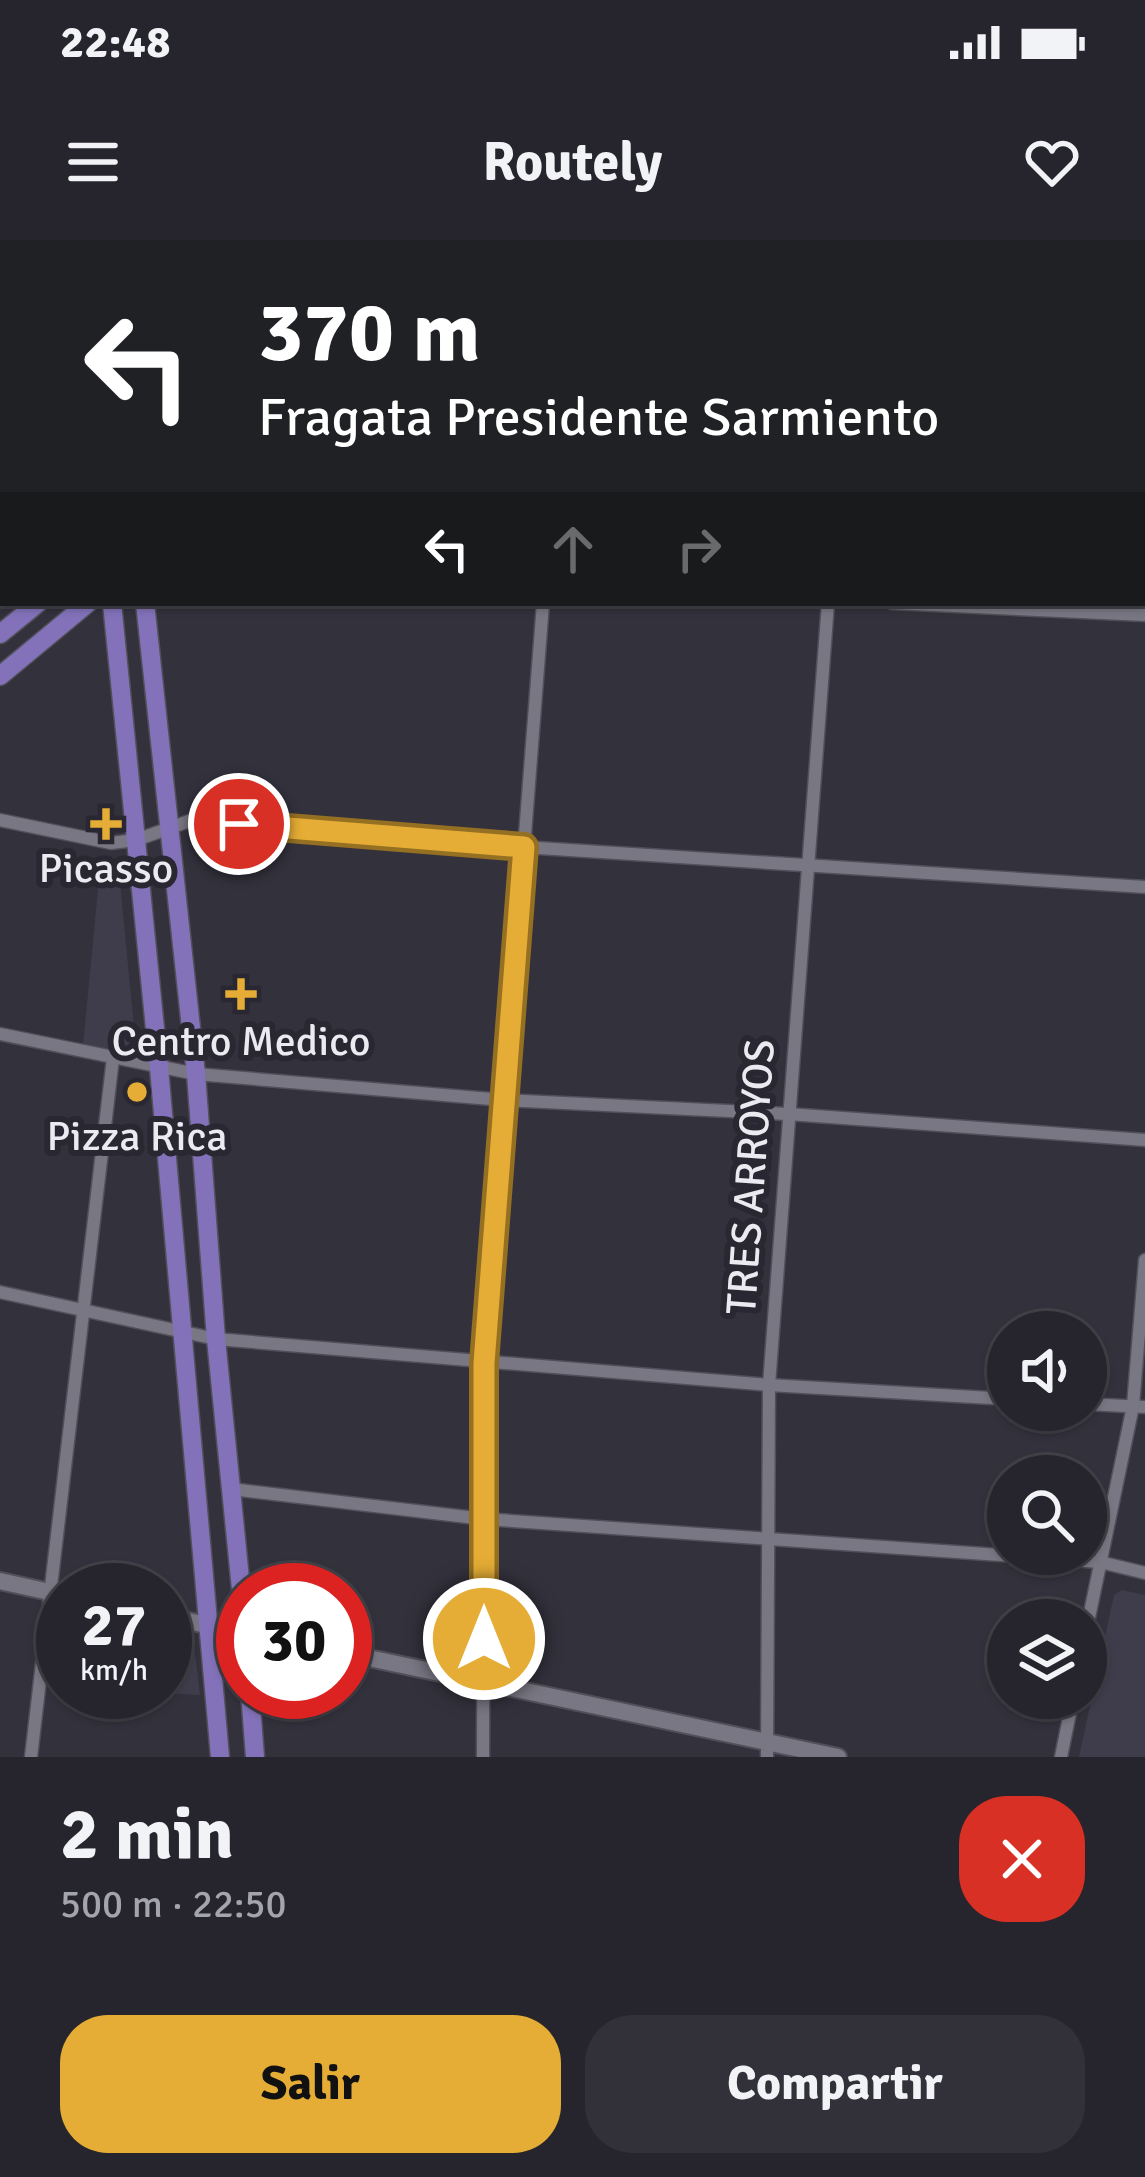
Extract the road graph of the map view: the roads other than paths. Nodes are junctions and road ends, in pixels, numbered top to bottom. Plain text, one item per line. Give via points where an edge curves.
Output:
1 (34, 606) edge
2 (84, 606) edge
3 (112, 606) edge
4 (146, 606) edge
5 (543, 606) edge
6 (828, 606) edge
7 (955, 606) edge
8 (1145, 615) edge
9 (0, 634) edge
10 (0, 676) edge
11 (0, 820) edge
12 (172, 825) junction
13 (136, 840) junction
14 (524, 847) junction
15 (808, 866) junction
16 (1145, 887) edge
17 (0, 1034) edge
18 (112, 1058) junction
19 (159, 1068) junction
20 (196, 1074) junction
21 (503, 1100) junction
22 (788, 1114) junction
23 (1145, 1140) edge
24 (1145, 1259) edge
25 (0, 1292) edge
26 (85, 1312) junction
27 (182, 1332) junction
28 (216, 1339) junction
29 (484, 1363) junction
30 (769, 1385) junction
31 (987, 1398) edge
32 (1107, 1405) edge
33 (1139, 1407) edge
34 (230, 1489) junction
35 (484, 1519) junction
36 (1107, 1534) edge
37 (768, 1536) junction
38 (987, 1553) edge
39 (59, 1563) edge
40 (238, 1563) edge
41 (1107, 1564) edge
42 (1145, 1573) edge
43 (0, 1581) edge
44 (36, 1589) edge
45 (192, 1622) edge
46 (207, 1625) junction
47 (216, 1627) edge
48 (372, 1659) edge
49 (484, 1682) junction
50 (37, 1719) edge
51 (252, 1719) edge
52 (1069, 1719) edge
53 (767, 1750) edge
54 (31, 1757) edge
55 (220, 1757) edge
56 (255, 1757) edge
57 (483, 1757) edge
58 (838, 1757) edge
59 (1061, 1757) edge

1 - 9 main road
2 - 10 main road
3 - 13 main road
4 - 12 main road
5 - 14 street
6 - 15 street, TRES ARROYOS
7 - 8 street
11 - 13 street via 111,843
12 - 13 street
12 - 14 street via 192,820
12 - 20 main road
13 - 19 main road
14 - 15 street
14 - 21 street
15 - 16 street
15 - 22 street, TRES ARROYOS
17 - 18 street
18 - 19 street
18 - 26 street
19 - 20 street
19 - 27 main road
20 - 21 street
20 - 28 main road
21 - 22 street
21 - 29 street
22 - 23 street
22 - 30 street, TRES ARROYOS
24 - 33 street
25 - 26 street
26 - 27 street
26 - 39 street
27 - 28 street
27 - 46 main road
28 - 29 street
28 - 34 main road
29 - 30 street
29 - 35 street
30 - 31 street
30 - 37 street, TRES ARROYOS
32 - 33 street
33 - 36 street
34 - 35 street
34 - 40 main road
35 - 37 street
35 - 49 street
37 - 38 street
37 - 53 street, TRES ARROYOS
41 - 42 street
43 - 44 street
45 - 46 street
46 - 47 street
46 - 55 main road
48 - 49 street
49 - 53 street
49 - 57 street
50 - 54 street
51 - 56 main road
52 - 59 street
53 - 58 street

